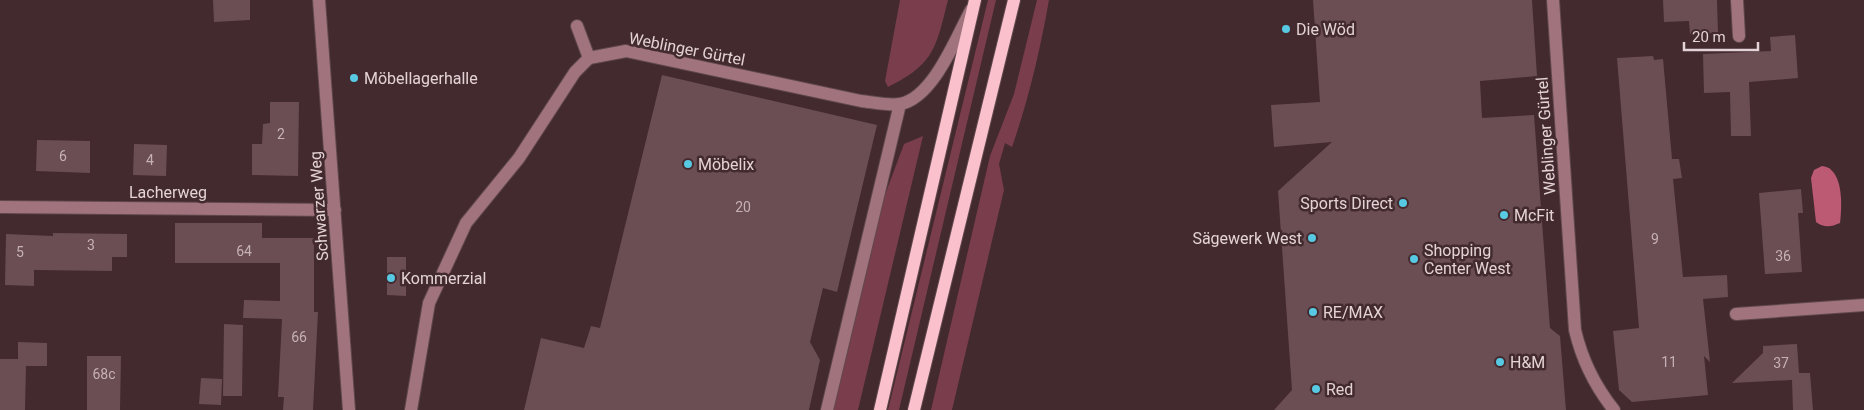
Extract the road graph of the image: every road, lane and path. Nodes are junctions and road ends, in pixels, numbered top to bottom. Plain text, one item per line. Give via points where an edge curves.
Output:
1 (319, 0) edge
2 (1014, 0) edge
3 (1553, 0) edge
4 (1737, 0) edge
5 (975, 1) edge
6 (577, 26) dead end
7 (1739, 36) dead end
8 (590, 58) junction
9 (900, 104) junction
10 (0, 207) edge
11 (335, 210) junction
12 (1864, 305) edge
13 (1736, 314) dead end
14 (349, 410) edge
15 (411, 410) edge
16 (827, 410) edge
17 (880, 410) edge
18 (914, 410) edge
19 (1614, 410) edge

1 - 11 street, Schwarzer Weg
2 - 18 main road
3 - 19 street, Weblinger Gürtel via 1575,330 1587,368
4 - 7 street
5 - 9 street via 932,82
5 - 17 main road
6 - 8 street
8 - 9 street, Weblinger Gürtel via 626,51 861,101
8 - 15 street via 575,72 519,158 466,223 430,303
9 - 16 street
10 - 11 street, Lacherweg
11 - 14 street, Schwarzer Weg
12 - 13 street

